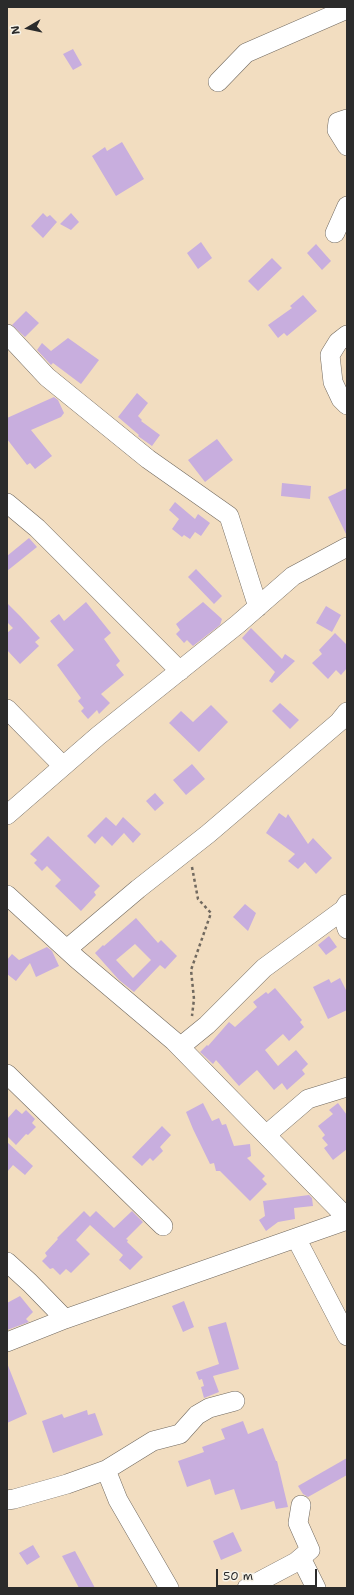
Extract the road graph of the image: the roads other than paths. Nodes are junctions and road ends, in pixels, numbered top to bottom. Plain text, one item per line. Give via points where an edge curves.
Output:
1 (347, 9) edge
2 (218, 82) dead end
3 (347, 118) edge
4 (347, 146) edge
5 (347, 206) edge
6 (335, 233) dead end
7 (7, 334) edge
8 (347, 335) edge
9 (347, 405) edge
10 (7, 503) edge
11 (347, 547) edge
12 (258, 607) junction
13 (180, 670) junction
14 (7, 709) edge
15 (347, 712) edge
16 (63, 766) junction
17 (7, 815) edge
18 (7, 895) edge
19 (345, 907) edge
20 (347, 930) edge
21 (67, 949) junction
22 (185, 1043) junction
23 (7, 1074) edge
24 (347, 1087) edge
25 (266, 1135) junction
26 (347, 1219) edge
27 (163, 1226) dead end
28 (296, 1238) junction
29 (7, 1262) edge
30 (65, 1319) junction
31 (347, 1336) edge
32 (7, 1342) edge
33 (234, 1400) dead end
34 (106, 1470) junction
35 (7, 1500) edge
36 (301, 1505) dead end
37 (301, 1558) junction
38 (169, 1588) edge
39 (247, 1588) edge
40 (316, 1588) edge

1 - 2 street via 246,53
3 - 4 street via 338,122 337,130
5 - 6 street
7 - 12 street via 47,378 148,459 230,516
8 - 9 street via 338,342 330,355 333,382 341,399
10 - 13 street via 37,528
11 - 12 street via 293,576
12 - 13 street
13 - 16 street
14 - 16 street
15 - 21 street via 339,722 189,849
16 - 17 street
18 - 21 street
19 - 20 street via 342,912
19 - 22 street via 264,968 207,1025
21 - 22 street
22 - 25 street
23 - 27 street
24 - 25 street via 308,1099
25 - 26 street
26 - 28 street
28 - 30 street
28 - 31 street
29 - 30 street
30 - 32 street
33 - 34 street via 209,1408 197,1415 180,1434 153,1441
34 - 35 street
34 - 38 street via 118,1500
36 - 37 street via 298,1523 310,1550
37 - 39 street
37 - 40 street

